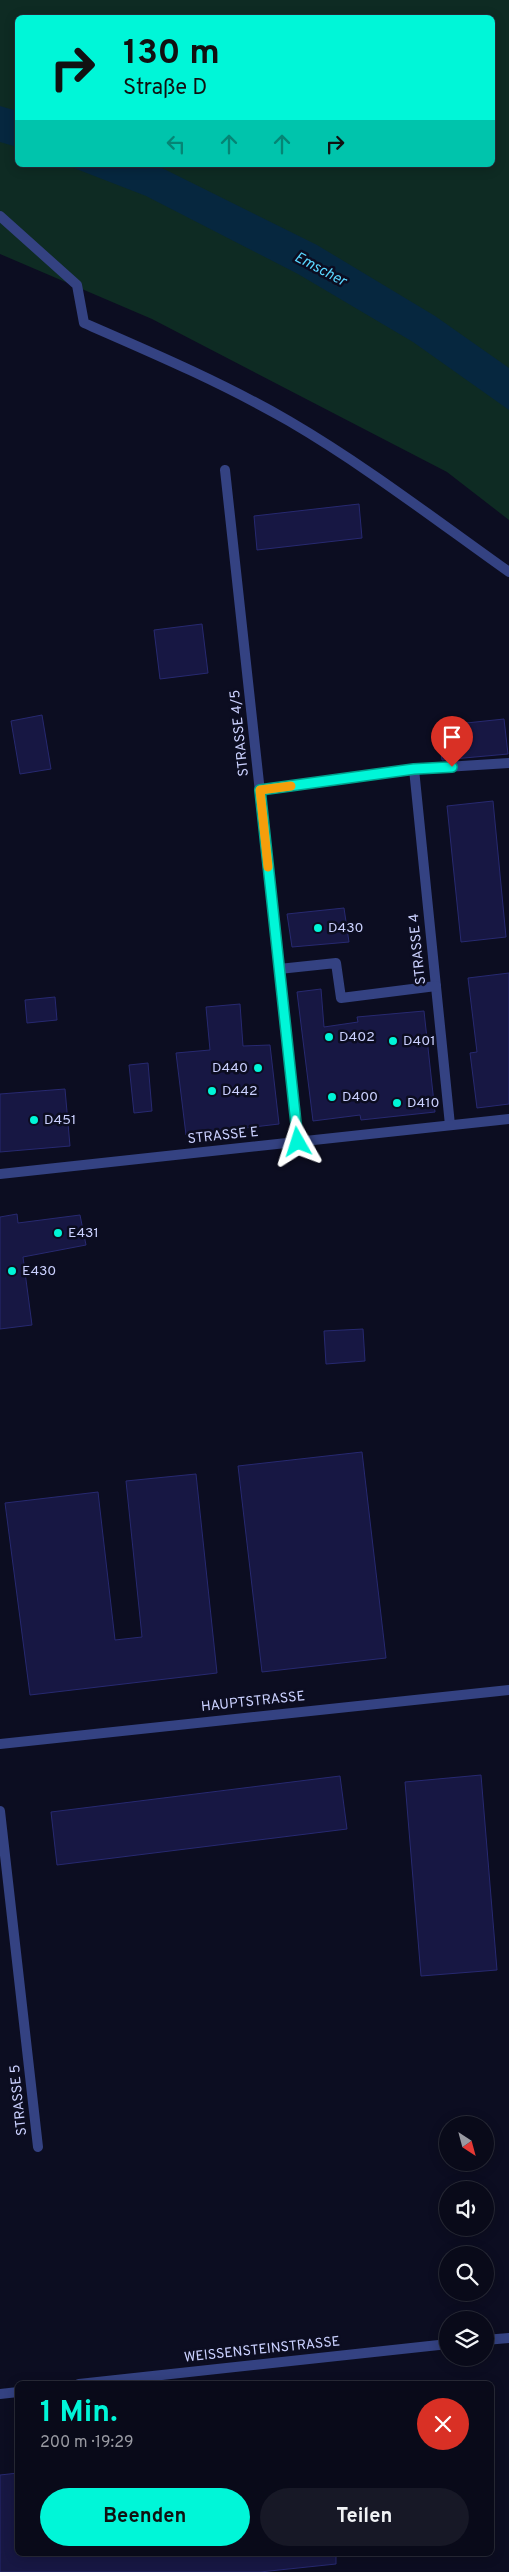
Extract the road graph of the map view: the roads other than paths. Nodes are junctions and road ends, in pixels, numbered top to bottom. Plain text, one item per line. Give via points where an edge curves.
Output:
1 (0, 216) edge
2 (225, 470) dead end
3 (509, 572) edge
4 (509, 763) edge
5 (414, 769) junction
6 (260, 790) junction
7 (279, 969) junction
8 (436, 986) junction
9 (509, 1119) edge
10 (450, 1125) junction
11 (298, 1142) junction
12 (0, 1174) edge
13 (509, 1690) edge
14 (0, 1744) edge
15 (0, 1811) edge
16 (38, 2147) dead end
17 (509, 2338) edge
18 (494, 2339) edge
19 (439, 2345) edge
20 (107, 2381) edge
21 (15, 2392) edge
22 (0, 2394) edge

1 - 3 street via 77,285 84,322 212,380 289,421
2 - 6 street, STRASSE 4/5
4 - 5 street
5 - 6 street
5 - 8 street, STRASSE 4
6 - 7 street, STRASSE 4/5
7 - 8 street via 336,963 341,998
7 - 11 street, STRASSE 4/5
8 - 10 street, STRASSE 4
9 - 10 street, STRASSE E
10 - 11 street, STRASSE E
11 - 12 street, STRASSE E
13 - 14 street, HAUPTSTRASSE
15 - 16 street, STRASSE 5
17 - 18 street
19 - 20 street, WEISSENSTEINSTRASSE
21 - 22 street

